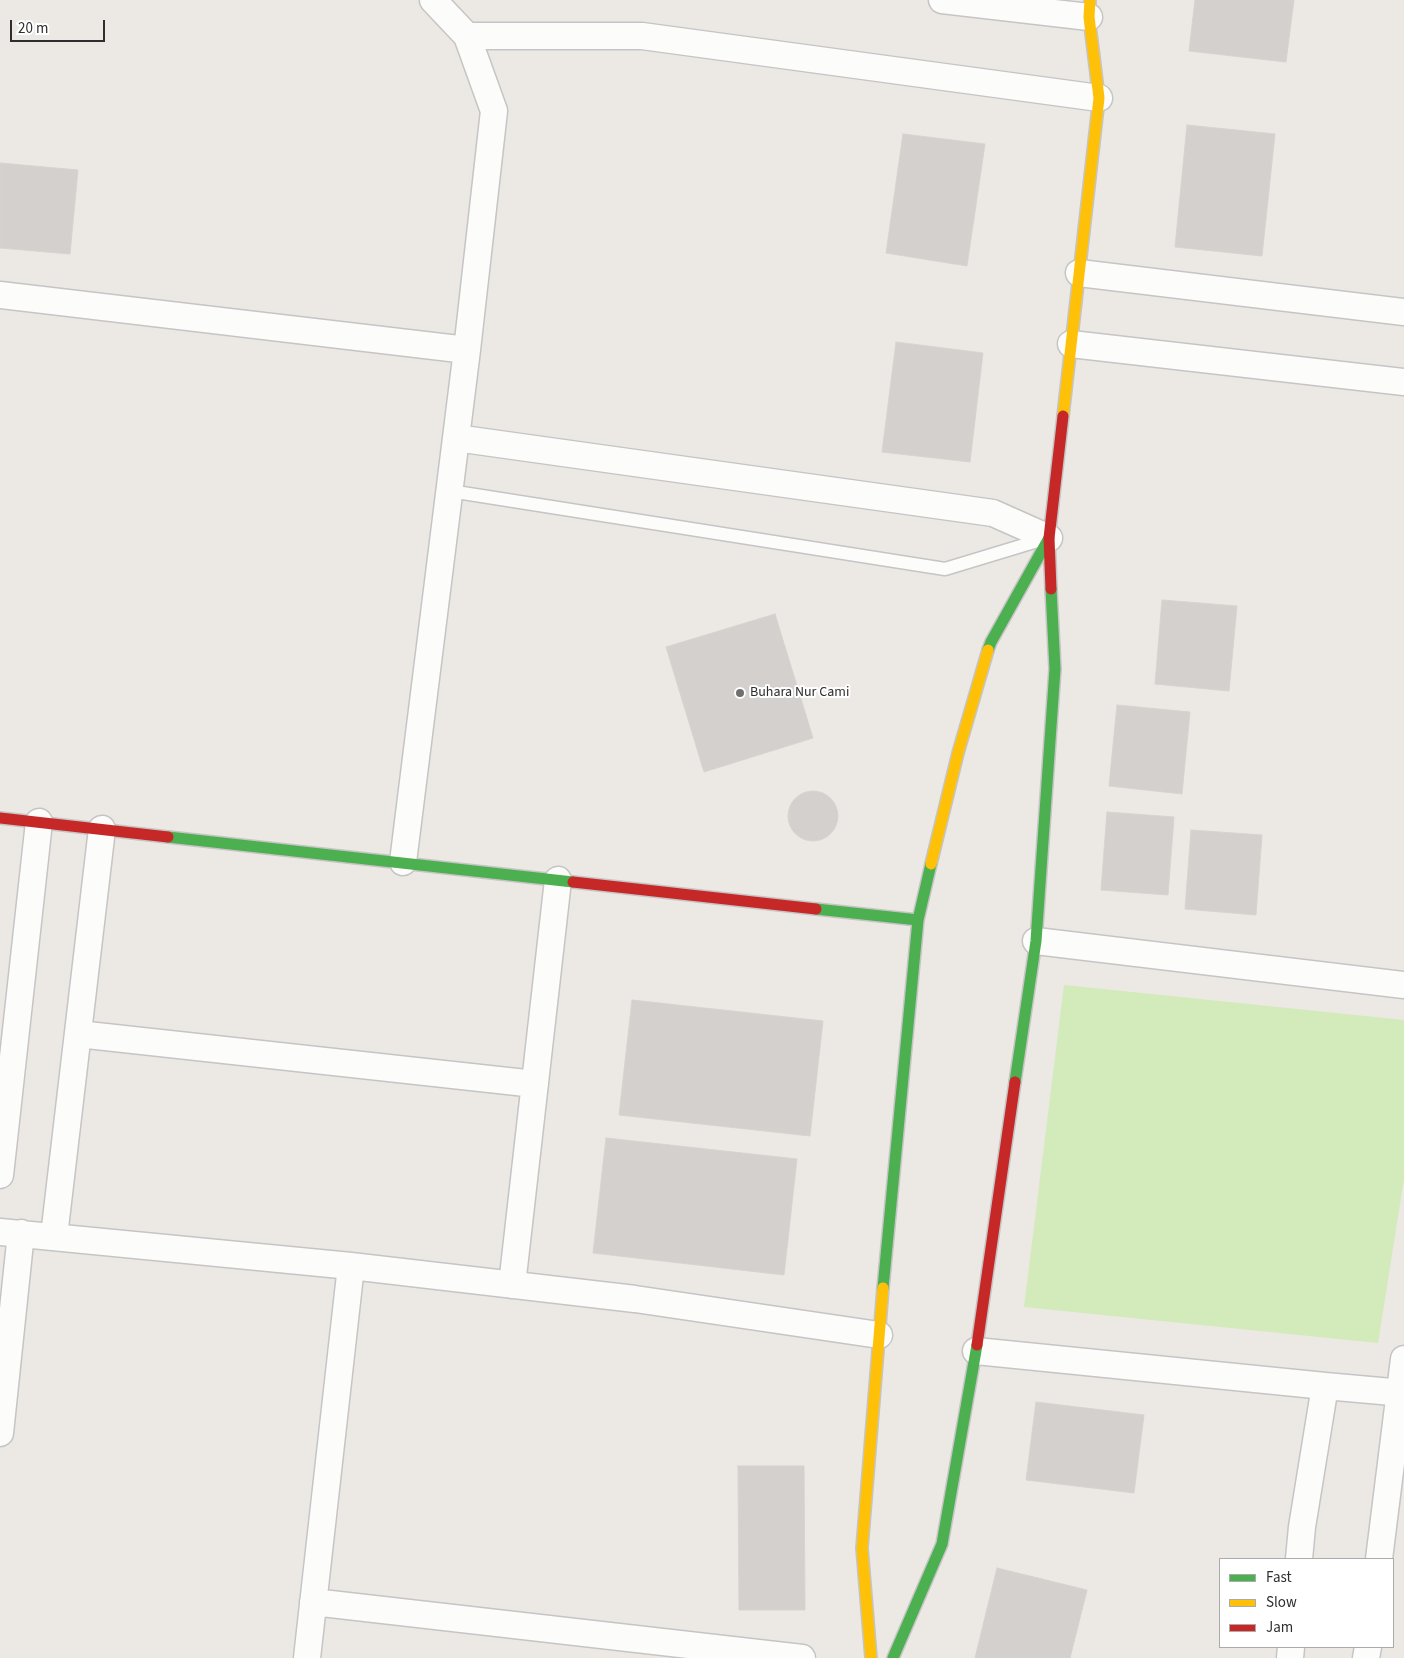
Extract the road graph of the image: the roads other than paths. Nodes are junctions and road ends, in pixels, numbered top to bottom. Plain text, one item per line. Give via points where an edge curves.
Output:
1 (433, 0) edge
2 (942, 0) edge
3 (1089, 8) edge
4 (467, 36) junction
5 (1099, 98) junction
6 (1079, 273) junction
7 (0, 295) edge
8 (1404, 312) edge
9 (1071, 344) junction
10 (467, 350) junction
11 (1404, 382) edge
12 (456, 438) junction
13 (450, 490) junction
14 (1049, 538) junction
15 (0, 818) edge
16 (39, 822) junction
17 (102, 829) junction
18 (403, 862) junction
19 (558, 880) junction
20 (918, 920) junction
21 (1036, 941) junction
22 (11, 983) edge
23 (1404, 985) edge
24 (78, 1034) junction
25 (535, 1084) junction
26 (0, 1175) edge
27 (10, 1232) edge
28 (54, 1236) junction
29 (351, 1266) junction
30 (512, 1285) junction
31 (879, 1334) junction
32 (976, 1351) junction
33 (1404, 1359) edge
34 (1325, 1386) junction
35 (1402, 1393) edge
36 (0, 1433) edge
37 (1299, 1558) edge
38 (1379, 1558) edge
39 (313, 1602) junction
40 (307, 1658) edge
41 (802, 1658) edge
42 (871, 1658) edge
43 (893, 1658) edge

1 - 4 street
2 - 3 street
3 - 5 street
4 - 5 street via 642,36
4 - 10 street via 494,111
5 - 6 street
6 - 8 street
6 - 9 street
7 - 10 street
9 - 11 street
9 - 14 street
10 - 12 street
12 - 13 street
12 - 14 street via 993,514
13 - 14 lane via 945,569
13 - 18 street
14 - 20 street via 991,642 958,753
14 - 21 street via 1055,669
15 - 16 street
16 - 17 street
16 - 22 street
17 - 18 street
17 - 24 street
18 - 19 street
19 - 20 street
19 - 25 street
20 - 31 street
21 - 23 street
21 - 32 street
22 - 26 street
24 - 25 street
24 - 28 street
25 - 30 street
27 - 28 street
27 - 36 street
28 - 29 street
29 - 30 street
29 - 39 street
30 - 31 street
31 - 42 street via 862,1548
32 - 34 street
32 - 43 street via 942,1544
33 - 35 street
34 - 35 street
34 - 37 street
35 - 38 street
39 - 40 street
39 - 41 street

